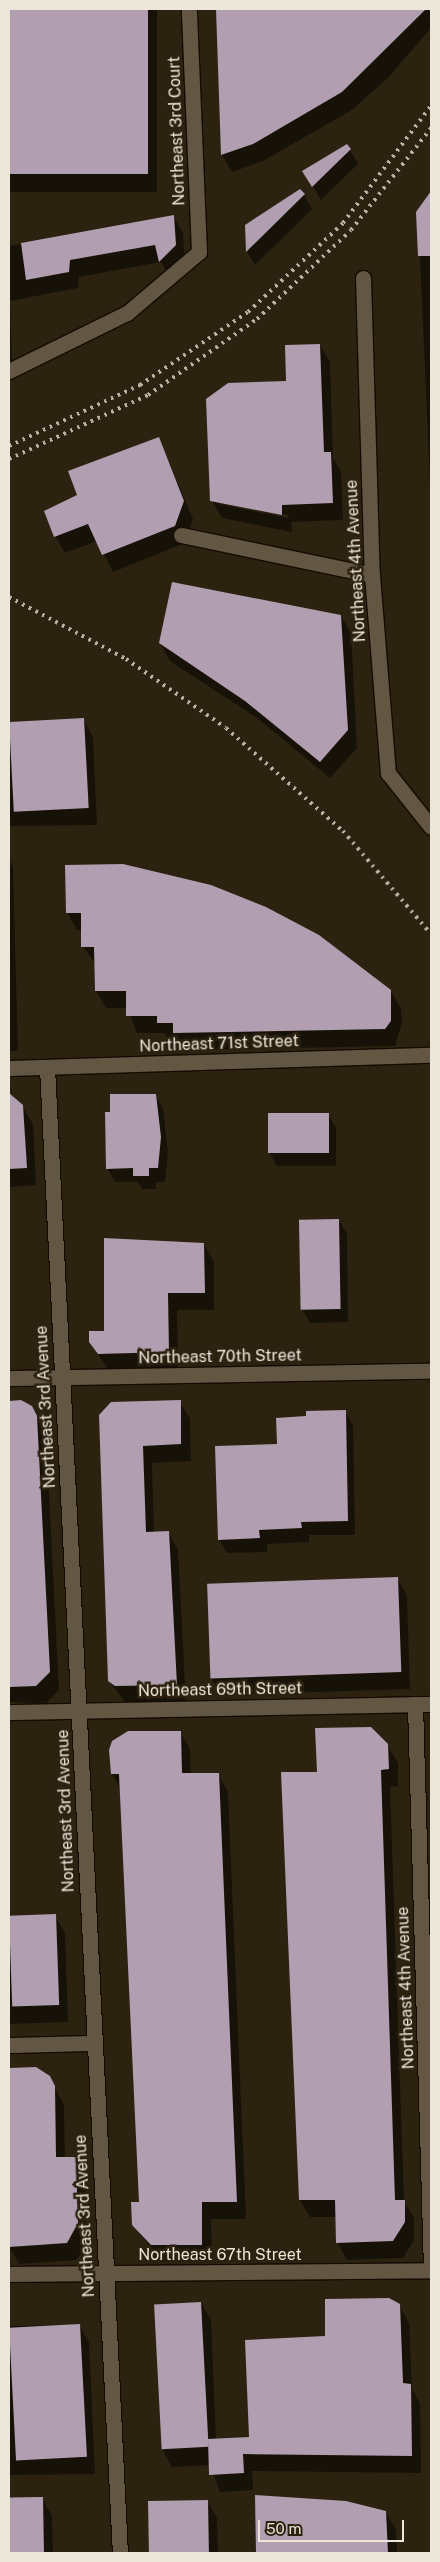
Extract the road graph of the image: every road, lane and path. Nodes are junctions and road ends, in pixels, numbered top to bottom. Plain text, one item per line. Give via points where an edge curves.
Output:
1 (189, 9) edge
2 (363, 278) dead end
3 (9, 371) edge
4 (181, 535) dead end
5 (372, 575) junction
6 (431, 827) edge
7 (431, 1055) edge
8 (47, 1067) junction
9 (9, 1068) edge
10 (431, 1371) edge
11 (62, 1377) junction
12 (9, 1378) edge
13 (415, 1704) junction
14 (431, 1704) edge
15 (79, 1710) junction
16 (9, 1712) edge
17 (92, 2043) junction
18 (9, 2045) edge
19 (431, 2271) edge
20 (105, 2273) junction
21 (9, 2274) edge
22 (120, 2553) edge

1 - 3 street, Northeast 3rd Court via 199,252 127,313
2 - 5 street, Northeast 4th Avenue
4 - 5 street
5 - 6 street, Northeast 4th Avenue via 388,773
7 - 8 street, Northeast 71st Street
8 - 9 street, Northeast 71st Street
8 - 11 street, Northeast 3rd Avenue
10 - 11 street, Northeast 70th Street
11 - 12 street, Northeast 70th Street
11 - 15 street, Northeast 3rd Avenue
13 - 14 street, Northeast 69th Street
13 - 15 street, Northeast 69th Street
13 - 19 street, Northeast 4th Avenue
15 - 16 street, Northeast 69th Street
15 - 17 street, Northeast 3rd Avenue
17 - 18 street
17 - 20 street, Northeast 3rd Avenue
19 - 20 street, Northeast 67th Street
20 - 21 street, Northeast 67th Street
20 - 22 street, Northeast 3rd Avenue

